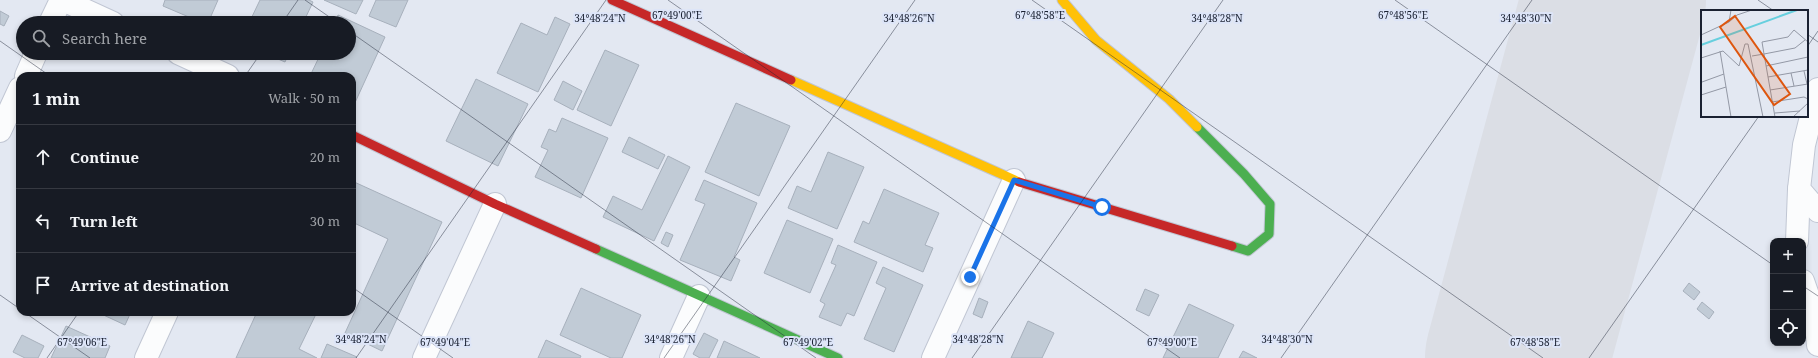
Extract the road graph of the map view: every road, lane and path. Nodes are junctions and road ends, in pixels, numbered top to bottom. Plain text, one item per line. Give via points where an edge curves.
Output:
1 (62, 0) edge
2 (612, 0) edge
3 (1062, 0) edge
4 (54, 16) edge
5 (97, 16) edge
6 (33, 60) edge
7 (193, 60) edge
8 (28, 72) edge
9 (219, 72) edge
10 (1818, 90) edge
11 (16, 97) edge
12 (0, 131) edge
13 (356, 137) edge
14 (1014, 180) junction
15 (1799, 189) junction
16 (495, 204) junction
17 (1818, 211) edge
18 (1797, 238) edge
19 (1806, 290) edge
20 (699, 296) junction
21 (165, 316) edge
22 (1818, 345) edge
23 (146, 358) edge
24 (424, 358) edge
25 (671, 358) edge
26 (838, 358) edge
27 (933, 358) edge

1 - 4 street
1 - 5 street
2 - 14 street
3 - 14 street via 1096,40 1169,99 1244,174 1270,204 1270,234 1248,251
6 - 8 street
7 - 9 street
10 - 15 street via 1804,145
11 - 12 street
13 - 16 street
14 - 27 street
15 - 17 street
15 - 18 street
16 - 20 street
16 - 24 street
19 - 22 street via 1815,316
20 - 25 street
20 - 26 street
21 - 23 street

